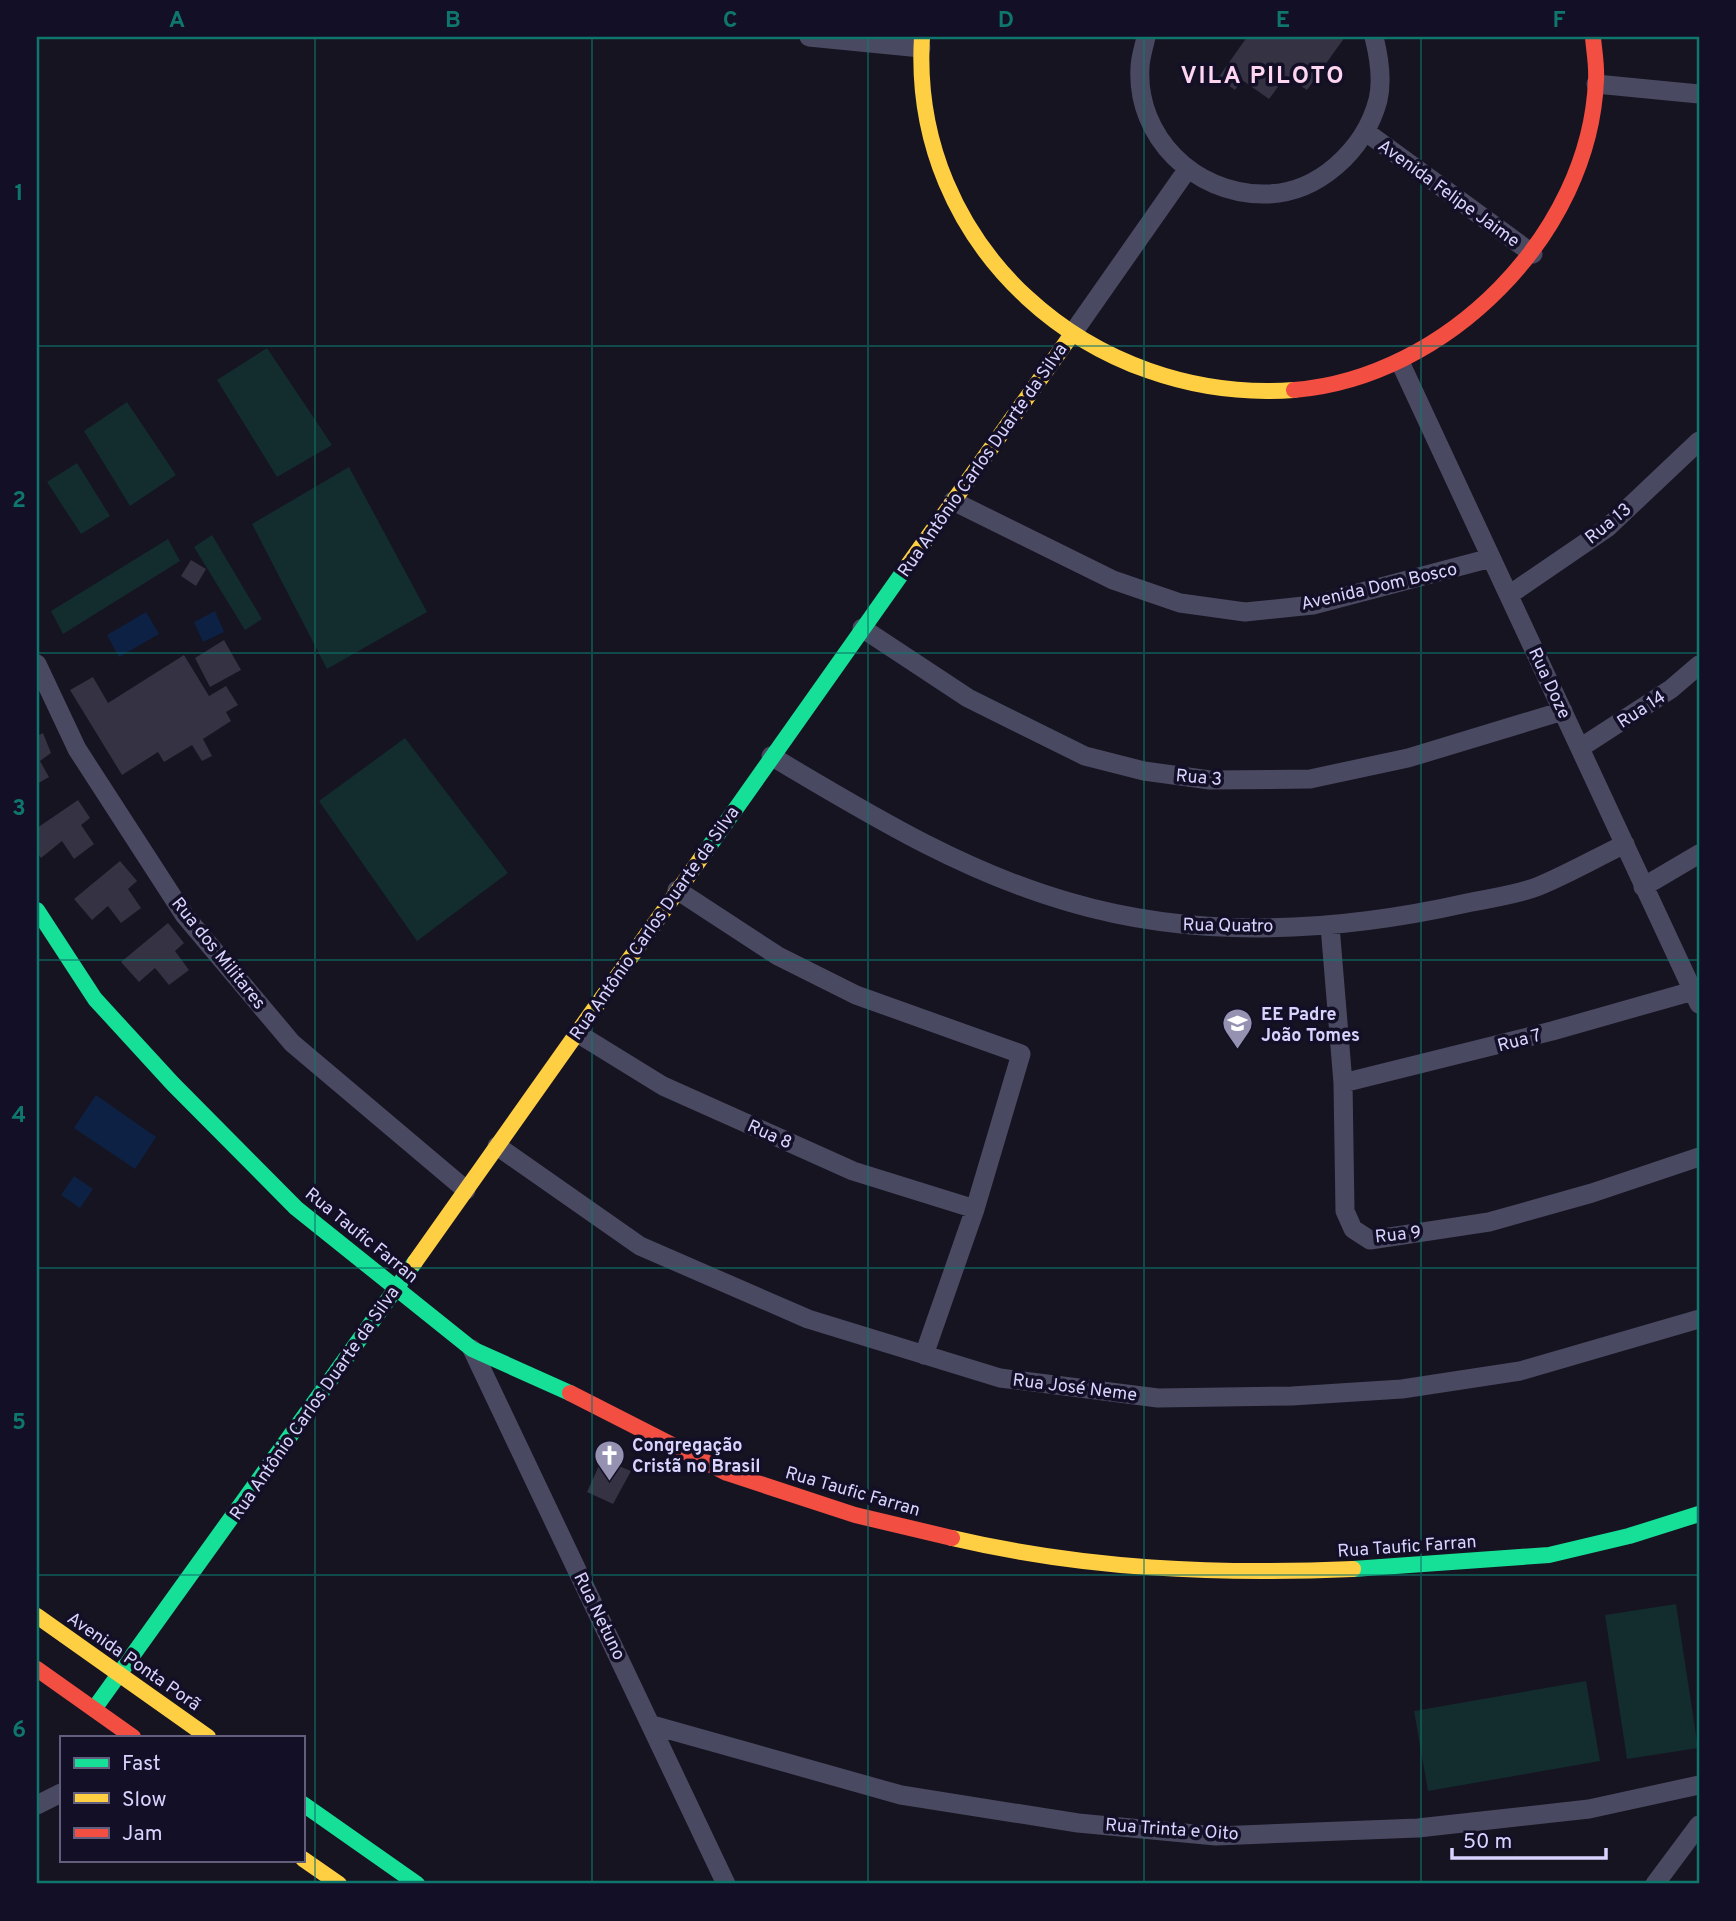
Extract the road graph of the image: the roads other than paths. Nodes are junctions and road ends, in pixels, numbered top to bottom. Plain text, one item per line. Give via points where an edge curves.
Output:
1 (809, 37) edge
2 (1146, 37) edge
3 (1374, 37) edge
4 (1593, 37) edge
5 (922, 43) edge
6 (1596, 84) junction
7 (1699, 94) edge
8 (1366, 132) junction
9 (1187, 170) junction
10 (1533, 254) junction
11 (1070, 337) junction
12 (1400, 362) junction
13 (1699, 441) edge
14 (953, 501) junction
15 (1491, 558) junction
16 (1509, 595) junction
17 (862, 628) junction
18 (37, 664) edge
19 (1699, 665) edge
20 (1563, 711) junction
21 (1580, 748) junction
22 (771, 756) junction
23 (1625, 844) junction
24 (1699, 854) edge
25 (1643, 887) junction
26 (677, 890) junction
27 (37, 910) edge
28 (1330, 926) junction
29 (1696, 998) edge
30 (576, 1032) junction
31 (1343, 1083) junction
32 (497, 1146) junction
33 (1699, 1157) edge
34 (466, 1190) junction
35 (975, 1209) junction
36 (397, 1286) junction
37 (1699, 1318) edge
38 (472, 1349) junction
39 (924, 1354) junction
40 (1699, 1514) edge
41 (37, 1616) edge
42 (37, 1669) edge
43 (119, 1675) junction
44 (94, 1709) junction
45 (652, 1725) junction
46 (132, 1736) edge
47 (207, 1736) edge
48 (1699, 1785) edge
49 (60, 1794) edge
50 (37, 1805) edge
51 (304, 1805) edge
52 (1699, 1825) edge
53 (304, 1859) edge
54 (339, 1884) edge
55 (417, 1884) edge
56 (726, 1884) edge
57 (1655, 1884) edge

1 - 5 street
2 - 9 street via 1140,68 1144,107 1160,142
3 - 8 street via 1380,62 1378,98
4 - 6 street
5 - 11 street via 926,116 944,181 992,262 1018,293
6 - 7 street
6 - 10 street via 1586,144 1564,201
8 - 9 street via 1339,164 1291,189 1264,194 1223,189
8 - 10 street, Avenida Felipe Jaime
9 - 11 street, Rua Antônio Carlos Duarte da Silva
10 - 12 street via 1473,316
11 - 12 street via 1147,375 1242,392 1318,388
11 - 14 street, Rua Antônio Carlos Duarte da Silva
12 - 15 street, Rua Doze
13 - 16 street, Rua 13 via 1607,528
14 - 15 street, Avenida Dom Bosco via 1113,580 1180,603 1245,612 1313,605
14 - 17 street, Rua Antônio Carlos Duarte da Silva
15 - 16 street, Rua Doze
16 - 20 street, Rua Doze
17 - 20 street, Rua 3 via 968,698 1086,756 1144,771 1210,780 1310,779 1408,758
17 - 22 street, Rua Antônio Carlos Duarte da Silva
18 - 34 street, Rua dos Militares via 76,750 185,916 292,1043
19 - 21 street, Rua 14 via 1671,689
20 - 21 street, Rua Doze
21 - 23 street, Rua Doze
22 - 26 street, Rua Antônio Carlos Duarte da Silva
22 - 28 street, Rua Quatro via 907,837 1070,903 1177,926
23 - 25 street, Rua Doze
23 - 28 street, Rua Quatro via 1537,887 1414,915
24 - 25 street
25 - 29 street, Rua Doze
26 - 30 street, Rua Antônio Carlos Duarte da Silva
26 - 35 street via 778,957 856,995 1021,1054
27 - 36 street, Rua Taufic Farran via 95,999 173,1084 296,1208
28 - 31 street, Rua 9
29 - 31 street, Rua 7
30 - 32 street, Rua Antônio Carlos Duarte da Silva
30 - 35 street, Rua 8 via 663,1086 853,1171
31 - 33 street, Rua 9 via 1345,1211 1353,1229 1370,1240 1489,1222
32 - 34 street, Rua Antônio Carlos Duarte da Silva
32 - 39 street, Rua José Neme via 640,1246 807,1319
34 - 36 street, Rua Antônio Carlos Duarte da Silva
35 - 39 street
36 - 38 street, Rua Taufic Farran
36 - 43 street, Rua Antônio Carlos Duarte da Silva
37 - 39 street, Rua José Neme via 1520,1371 1402,1389 1292,1396 1158,1398 1000,1378
38 - 40 street, Rua Taufic Farran via 727,1473 855,1515 1011,1552 1129,1568 1260,1573 1549,1555
38 - 45 street, Rua Netuno
41 - 43 street, Avenida Ponta Porã
42 - 44 street
43 - 44 street, Rua Antônio Carlos Duarte da Silva
43 - 47 street, Avenida Ponta Porã
44 - 46 street
45 - 48 street, Rua Trinta e Oito via 901,1795 1078,1823 1216,1836 1418,1828 1589,1808
45 - 56 street, Rua Netuno
49 - 50 street
51 - 55 street
52 - 57 street
53 - 54 street

